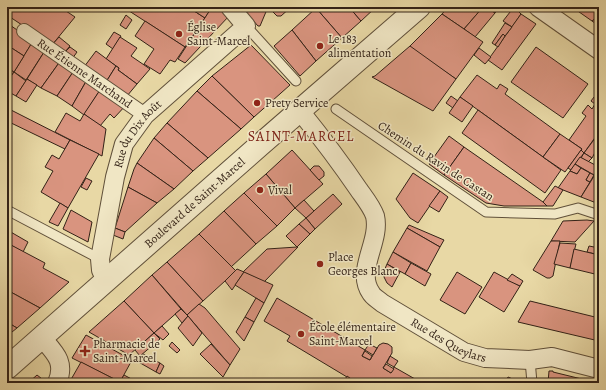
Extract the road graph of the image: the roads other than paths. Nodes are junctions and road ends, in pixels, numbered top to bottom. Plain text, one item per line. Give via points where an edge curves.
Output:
1 (230, 7) edge
2 (419, 7) edge
3 (538, 7) edge
4 (246, 26) junction
5 (24, 31) dead end
6 (599, 50) edge
7 (296, 81) dead end
8 (336, 109) dead end
9 (300, 111) junction
10 (145, 115) junction
11 (7, 210) edge
12 (599, 215) edge
13 (100, 258) junction
14 (106, 281) junction
15 (42, 338) junction
16 (530, 360) junction
17 (7, 368) edge
18 (599, 369) edge
19 (57, 383) edge
20 (532, 383) edge

1 - 4 street
2 - 9 street, Boulevard de Saint-Marcel
3 - 6 street
4 - 7 lane
4 - 10 street, Rue du Dix Août
5 - 10 street, Rue Étienne Marchand
8 - 12 lane, Chemin du Ravin de Castan via 486,212 555,214 578,208
9 - 14 street, Boulevard de Saint-Marcel
9 - 16 street, Rue des Queylars via 337,157 374,215 376,228 365,280 371,293 382,303 464,352 485,358
10 - 13 street, Rue du Dix Août via 124,144
11 - 13 lane
13 - 14 street, Rue du Dix Août via 101,270
14 - 15 street, Boulevard de Saint-Marcel
15 - 17 street, Boulevard de Saint-Marcel
15 - 19 street via 58,357 61,366
16 - 18 street, Rue des Queylars via 552,357
16 - 20 lane

